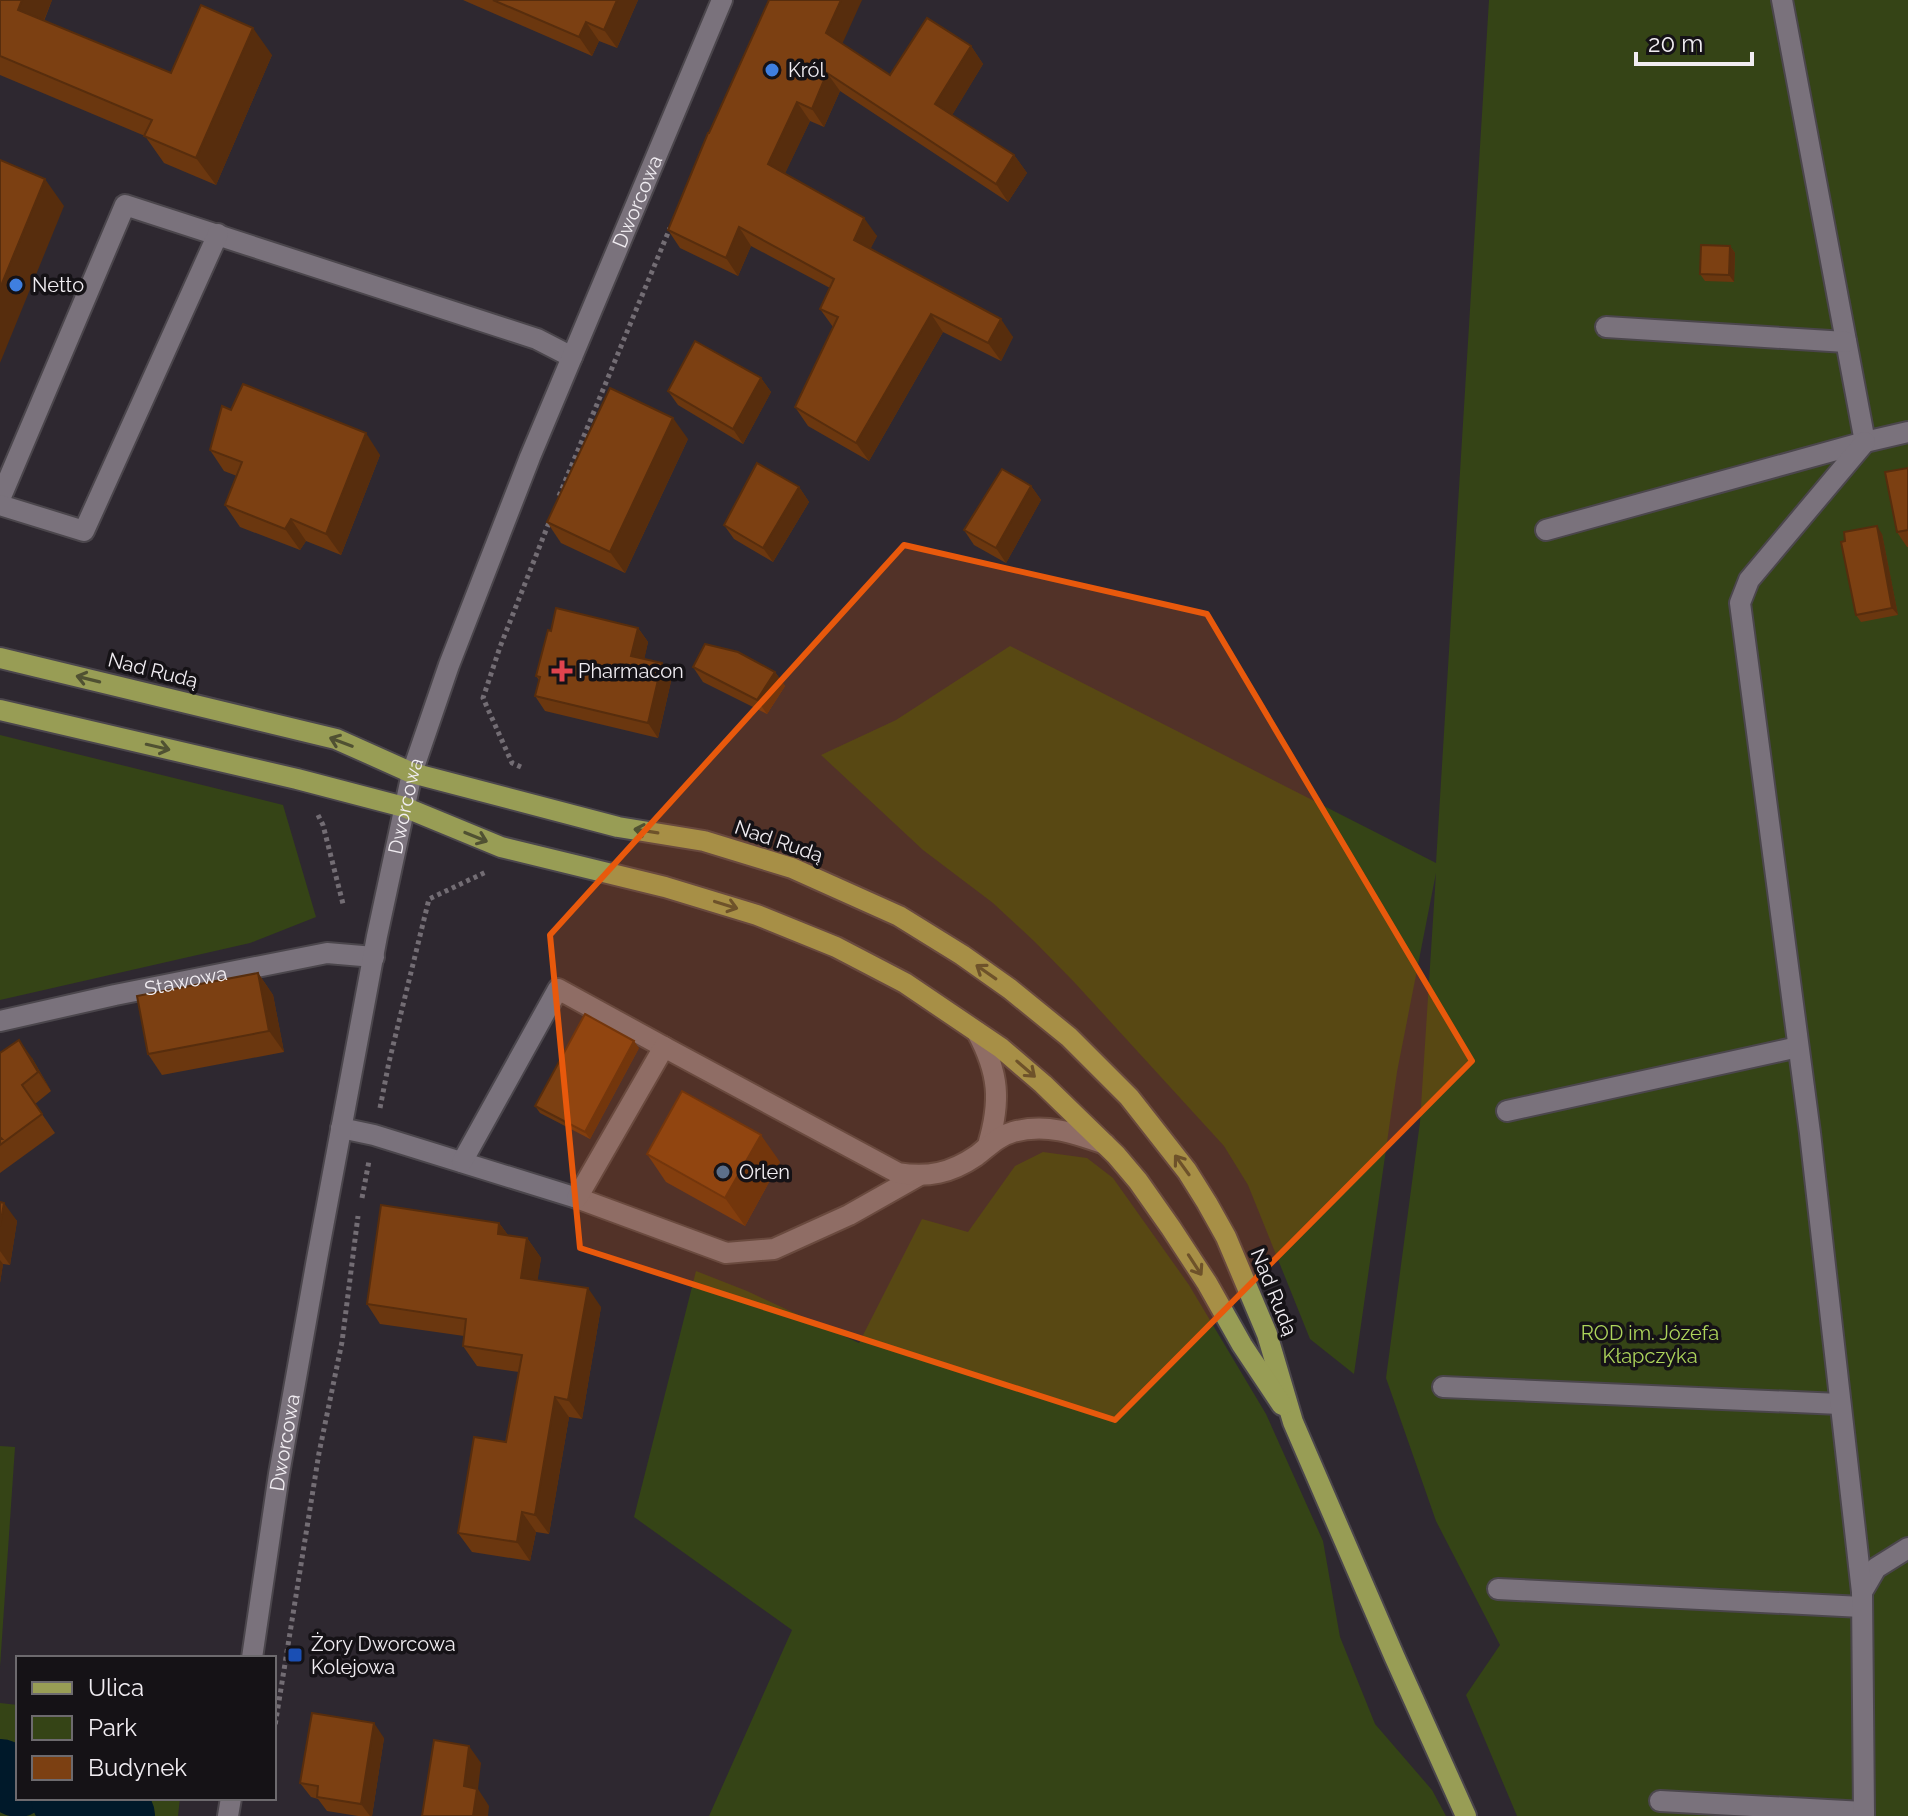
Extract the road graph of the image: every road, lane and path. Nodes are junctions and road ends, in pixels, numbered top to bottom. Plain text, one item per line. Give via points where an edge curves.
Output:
1 (722, 0) edge
2 (1782, 0) edge
3 (675, 218) edge
4 (218, 234) junction
5 (1606, 327) dead end
6 (1846, 342) junction
7 (572, 357) junction
8 (1908, 432) edge
9 (1865, 442) junction
10 (559, 497) edge
11 (0, 502) edge
12 (553, 511) edge
13 (1546, 530) dead end
14 (0, 658) edge
15 (0, 710) edge
16 (521, 767) dead end
17 (412, 773) junction
18 (404, 807) junction
19 (317, 815) dead end
20 (494, 868) dead end
21 (343, 904) dead end
22 (374, 957) junction
23 (0, 1021) edge
24 (977, 1032) junction
25 (664, 1047) junction
26 (1798, 1047) junction
27 (1507, 1111) dead end
28 (341, 1128) junction
29 (374, 1135) junction
30 (1105, 1144) junction
31 (988, 1145) junction
32 (462, 1162) junction
33 (918, 1176) junction
34 (577, 1198) junction
35 (1443, 1387) dead end
36 (1840, 1404) junction
37 (1293, 1422) junction
38 (1908, 1548) edge
39 (1498, 1589) dead end
40 (1862, 1599) junction
41 (252, 1656) edge
42 (276, 1720) edge
43 (1660, 1801) dead end
44 (1864, 1814) edge
45 (1466, 1816) edge

1 - 7 street, Dworcowa
2 - 6 street
3 - 10 path
4 - 7 street via 537,339
4 - 11 street via 84,531
4 - 11 street via 125,205
5 - 6 street
6 - 9 street
7 - 17 street, Dworcowa via 460,635
8 - 9 street
9 - 13 street
9 - 26 street via 1749,580 1740,603
12 - 16 path via 483,698 512,763
17 -> 14 main road, Nad Rudą via 336,739
15 -> 18 main road, Nad Rudą
17 - 18 street, Dworcowa
37 -> 17 main road, Nad Rudą via 1247,1286 1226,1237 1187,1171 1129,1097 1069,1037 1010,989 899,916 792,868 704,841 618,827
18 - 22 street, Dworcowa
18 -> 24 main road, Nad Rudą via 501,847 757,915 905,983
19 - 21 path
20 - 29 path via 429,899
22 - 23 street, Stawowa via 327,953
22 - 28 street, Dworcowa
24 -> 30 main road, Nad Rudą via 1043,1084
24 - 31 street via 995,1076 997,1100
25 - 32 street via 558,989
25 - 33 street via 898,1173
25 - 34 street
26 - 27 street
26 - 36 street
28 - 29 street
28 - 41 street, Dworcowa
29 - 32 street
29 - 42 path
30 - 31 street via 1068,1131 1036,1129 1011,1132
30 -> 37 main road, Nad Rudą via 1171,1228
31 - 33 street via 964,1163
32 - 34 street
33 - 34 street via 774,1249 726,1253
35 - 36 street
36 - 40 street
37 - 45 main road, Nad Rudą
38 - 40 street via 1876,1568
39 - 40 street
40 - 44 street
43 - 44 street

